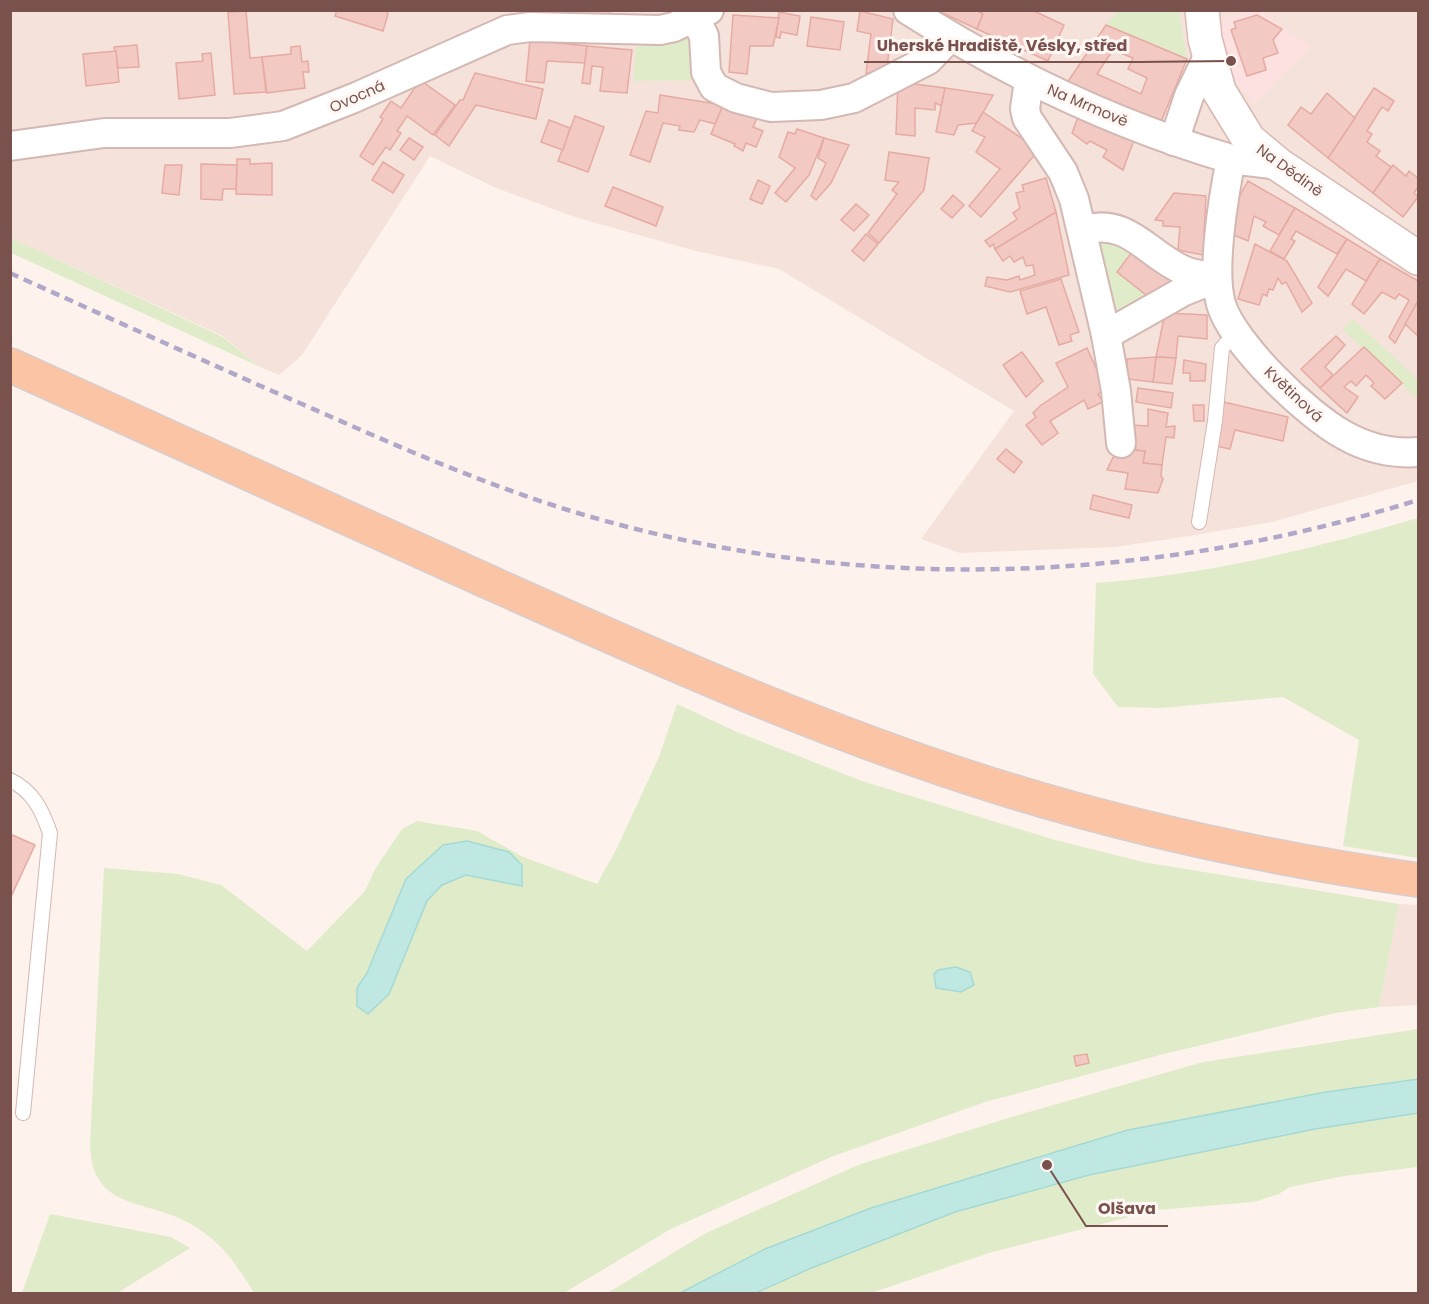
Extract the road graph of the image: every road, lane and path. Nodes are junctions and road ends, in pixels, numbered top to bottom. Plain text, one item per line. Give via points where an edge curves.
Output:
1 (908, 10) edge
2 (1202, 10) edge
3 (702, 14) edge
4 (950, 37) junction
5 (1209, 55) junction
6 (1029, 80) junction
7 (1174, 141) junction
8 (10, 146) edge
9 (1231, 159) junction
10 (1279, 165) junction
11 (1083, 230) junction
12 (1419, 258) edge
13 (1217, 278) junction
14 (1236, 333) junction
15 (1106, 335) junction
16 (10, 365) edge
17 (1121, 443) dead end
18 (1419, 452) edge
19 (1198, 522) dead end
20 (10, 780) edge
21 (1419, 880) edge
22 (22, 1113) dead end

1 - 4 street, Na Mrmově
2 - 5 street, Na Dědině
3 - 4 street via 706,72 714,87 736,98 771,107 844,101 928,60
3 - 8 street, Ovocná via 674,27 647,31 530,27 507,30 326,110 268,129 230,133 104,133
4 - 6 street, Na Mrmově
5 - 7 street
5 - 10 street, Na Dědině via 1229,110 1249,140
6 - 7 street, Na Mrmově
6 - 11 street via 1027,118 1069,184
7 - 9 street, Na Mrmově
9 - 10 street
9 - 13 street, Květinová
10 - 12 street, Na Dědině
11 - 13 street via 1103,226 1120,229 1183,270
11 - 15 street
13 - 14 street, Květinová via 1220,302
13 - 15 street via 1182,292
14 - 18 street, Květinová via 1265,368 1316,416 1344,435 1372,448
14 - 19 lane via 1222,348 1215,421
15 - 17 street
16 - 21 main road via 598,631 909,758 1086,812 1216,845
20 - 22 lane via 24,786 42,809 50,833

